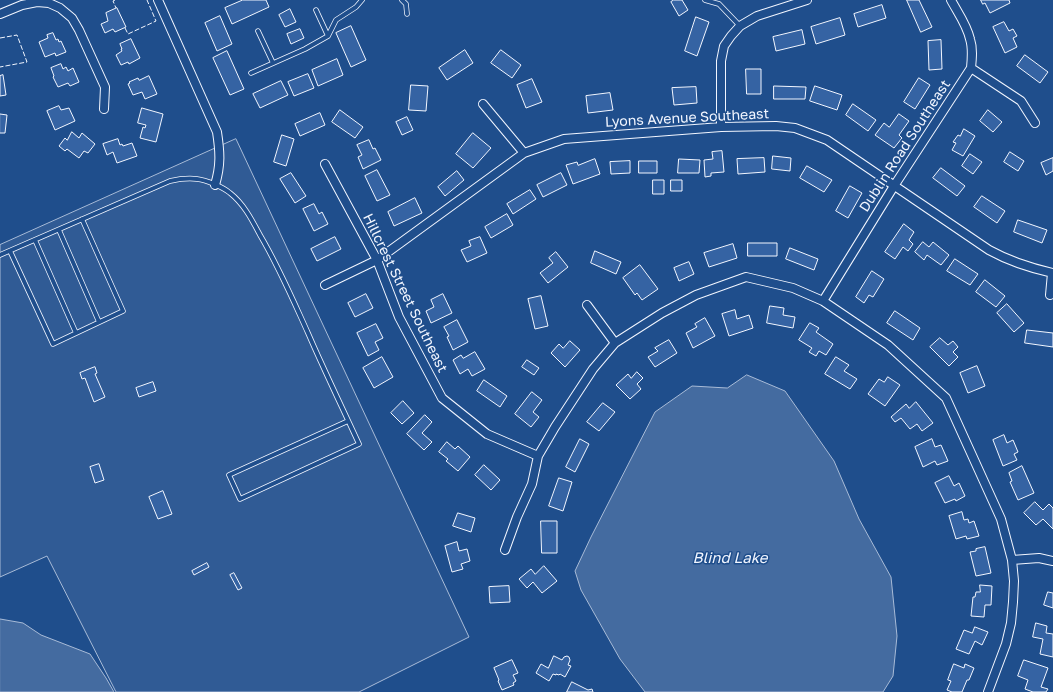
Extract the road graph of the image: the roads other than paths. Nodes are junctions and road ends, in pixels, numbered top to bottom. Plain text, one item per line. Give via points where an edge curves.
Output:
1 (158, 0) edge
2 (362, 0) edge
3 (402, 0) edge
4 (706, 0) edge
5 (807, 0) edge
6 (951, 0) edge
7 (316, 10) dead end
8 (0, 14) edge
9 (407, 14) dead end
10 (740, 26) junction
11 (258, 31) dead end
12 (328, 36) junction
13 (273, 64) junction
14 (971, 68) junction
15 (251, 73) dead end
16 (483, 104) dead end
17 (104, 109) dead end
18 (1035, 123) dead end
19 (721, 127) junction
20 (524, 153) junction
21 (325, 164) dead end
22 (215, 185) junction
23 (894, 186) junction
24 (82, 219) junction
25 (59, 230) junction
26 (35, 240) junction
27 (10, 251) junction
28 (0, 255) edge
29 (377, 260) junction
30 (1053, 273) edge
31 (325, 284) dead end
32 (1050, 295) dead end
33 (823, 301) junction
34 (587, 305) dead end
35 (99, 322) junction
36 (76, 333) junction
37 (615, 343) junction
38 (348, 421) junction
39 (538, 456) junction
40 (506, 550) dead end
41 (1012, 560) junction
42 (1053, 561) edge
43 (988, 692) edge

1 - 22 street via 217,132 220,154 219,173
2 - 12 lane via 336,20
3 - 9 lane via 406,4
4 - 10 lane via 719,4
5 - 10 street via 757,16
6 - 14 street via 971,40
7 - 12 lane
8 - 17 street via 37,2 49,3 60,8 72,18 105,87
10 - 19 street via 724,46 721,61
11 - 13 lane
12 - 13 lane
13 - 15 lane
14 - 18 street via 1021,101
14 - 23 street, Dublin Road Southeast
16 - 20 street
19 - 20 street, Lyons Avenue Southeast via 564,139
19 - 23 street, Lyons Avenue Southeast via 795,128 827,140
20 - 29 street, Lyons Avenue Southeast
21 - 29 street, Hillcrest Street Southeast
22 - 24 lane via 198,178 170,181
22 - 38 lane via 240,202 265,242
23 - 30 street, Lyons Avenue Southeast via 989,250 1020,264
23 - 33 street, Dublin Road Southeast
24 - 25 lane
24 - 35 lane via 123,311
25 - 26 lane
25 - 35 lane
26 - 27 lane
26 - 36 lane
27 - 28 lane
27 - 36 lane via 53,344
29 - 31 street, Lyons Avenue Southeast
29 - 39 street, Hillcrest Street Southeast via 400,318 442,398 487,434
30 - 32 street
33 - 37 street via 793,288 746,277 696,295
33 - 41 street via 888,346 946,398 1001,519
34 - 37 street
35 - 36 lane
37 - 39 street via 594,369
38 - 38 lane via 229,475 240,499 359,444
39 - 40 street via 532,484
41 - 42 street via 1039,558
41 - 43 street via 1014,581 1011,623

